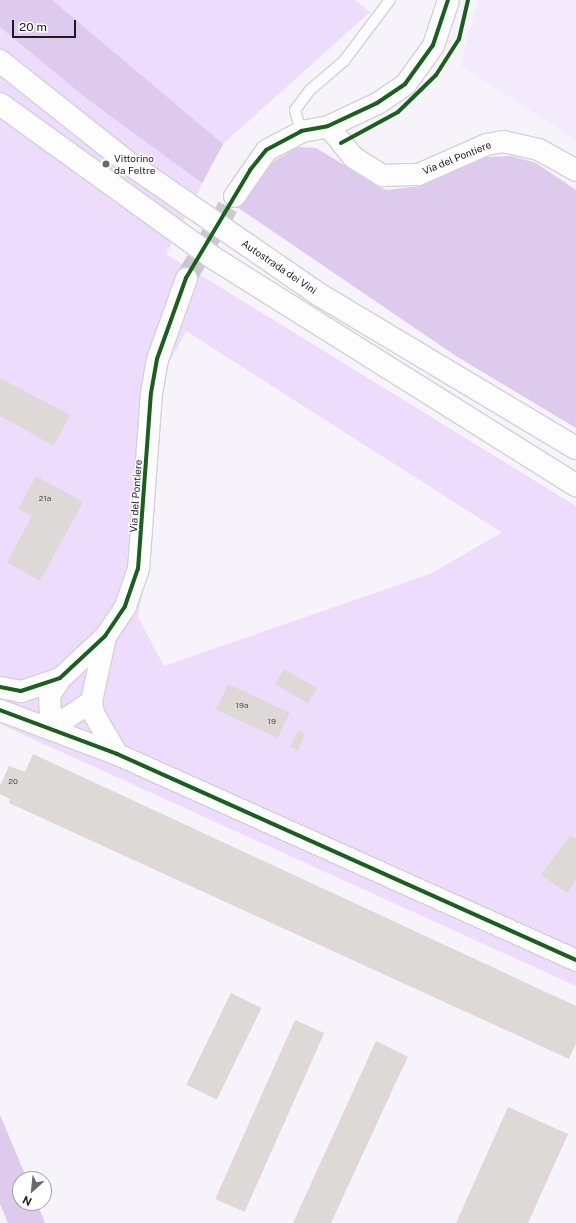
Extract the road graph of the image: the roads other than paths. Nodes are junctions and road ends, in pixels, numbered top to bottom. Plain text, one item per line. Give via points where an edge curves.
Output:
1 (390, 0) edge
2 (448, 0) edge
3 (0, 61) edge
4 (0, 104) edge
5 (328, 126) junction
6 (301, 131) junction
7 (576, 170) edge
8 (234, 196) tunnel mouth
9 (186, 278) tunnel mouth
10 (576, 448) edge
11 (576, 485) edge
12 (105, 636) junction
13 (60, 678) junction
14 (0, 687) edge
15 (91, 701) junction
16 (0, 710) edge
17 (51, 728) junction
18 (117, 754) junction
19 (576, 960) edge

1 - 6 lane via 344,61 310,90 295,110
2 - 5 street via 433,45 405,84 377,103
3 - 10 highway, Autostrada dei Vini via 127,162 320,295
4 - 11 highway via 212,257
5 - 6 street
5 - 7 street, Via del Pontiere via 353,157 382,175 418,174 486,144 503,141 538,149
6 - 8 street via 266,150
9 - 12 street, Via del Pontiere via 158,359 151,393 138,569 125,606
12 - 13 street, Via del Pontiere
12 - 15 street
13 - 14 street, Via del Pontiere via 22,691
13 - 17 street via 49,696
15 - 17 street
15 - 18 street via 93,713
16 - 17 street
17 - 18 street
18 - 19 street

